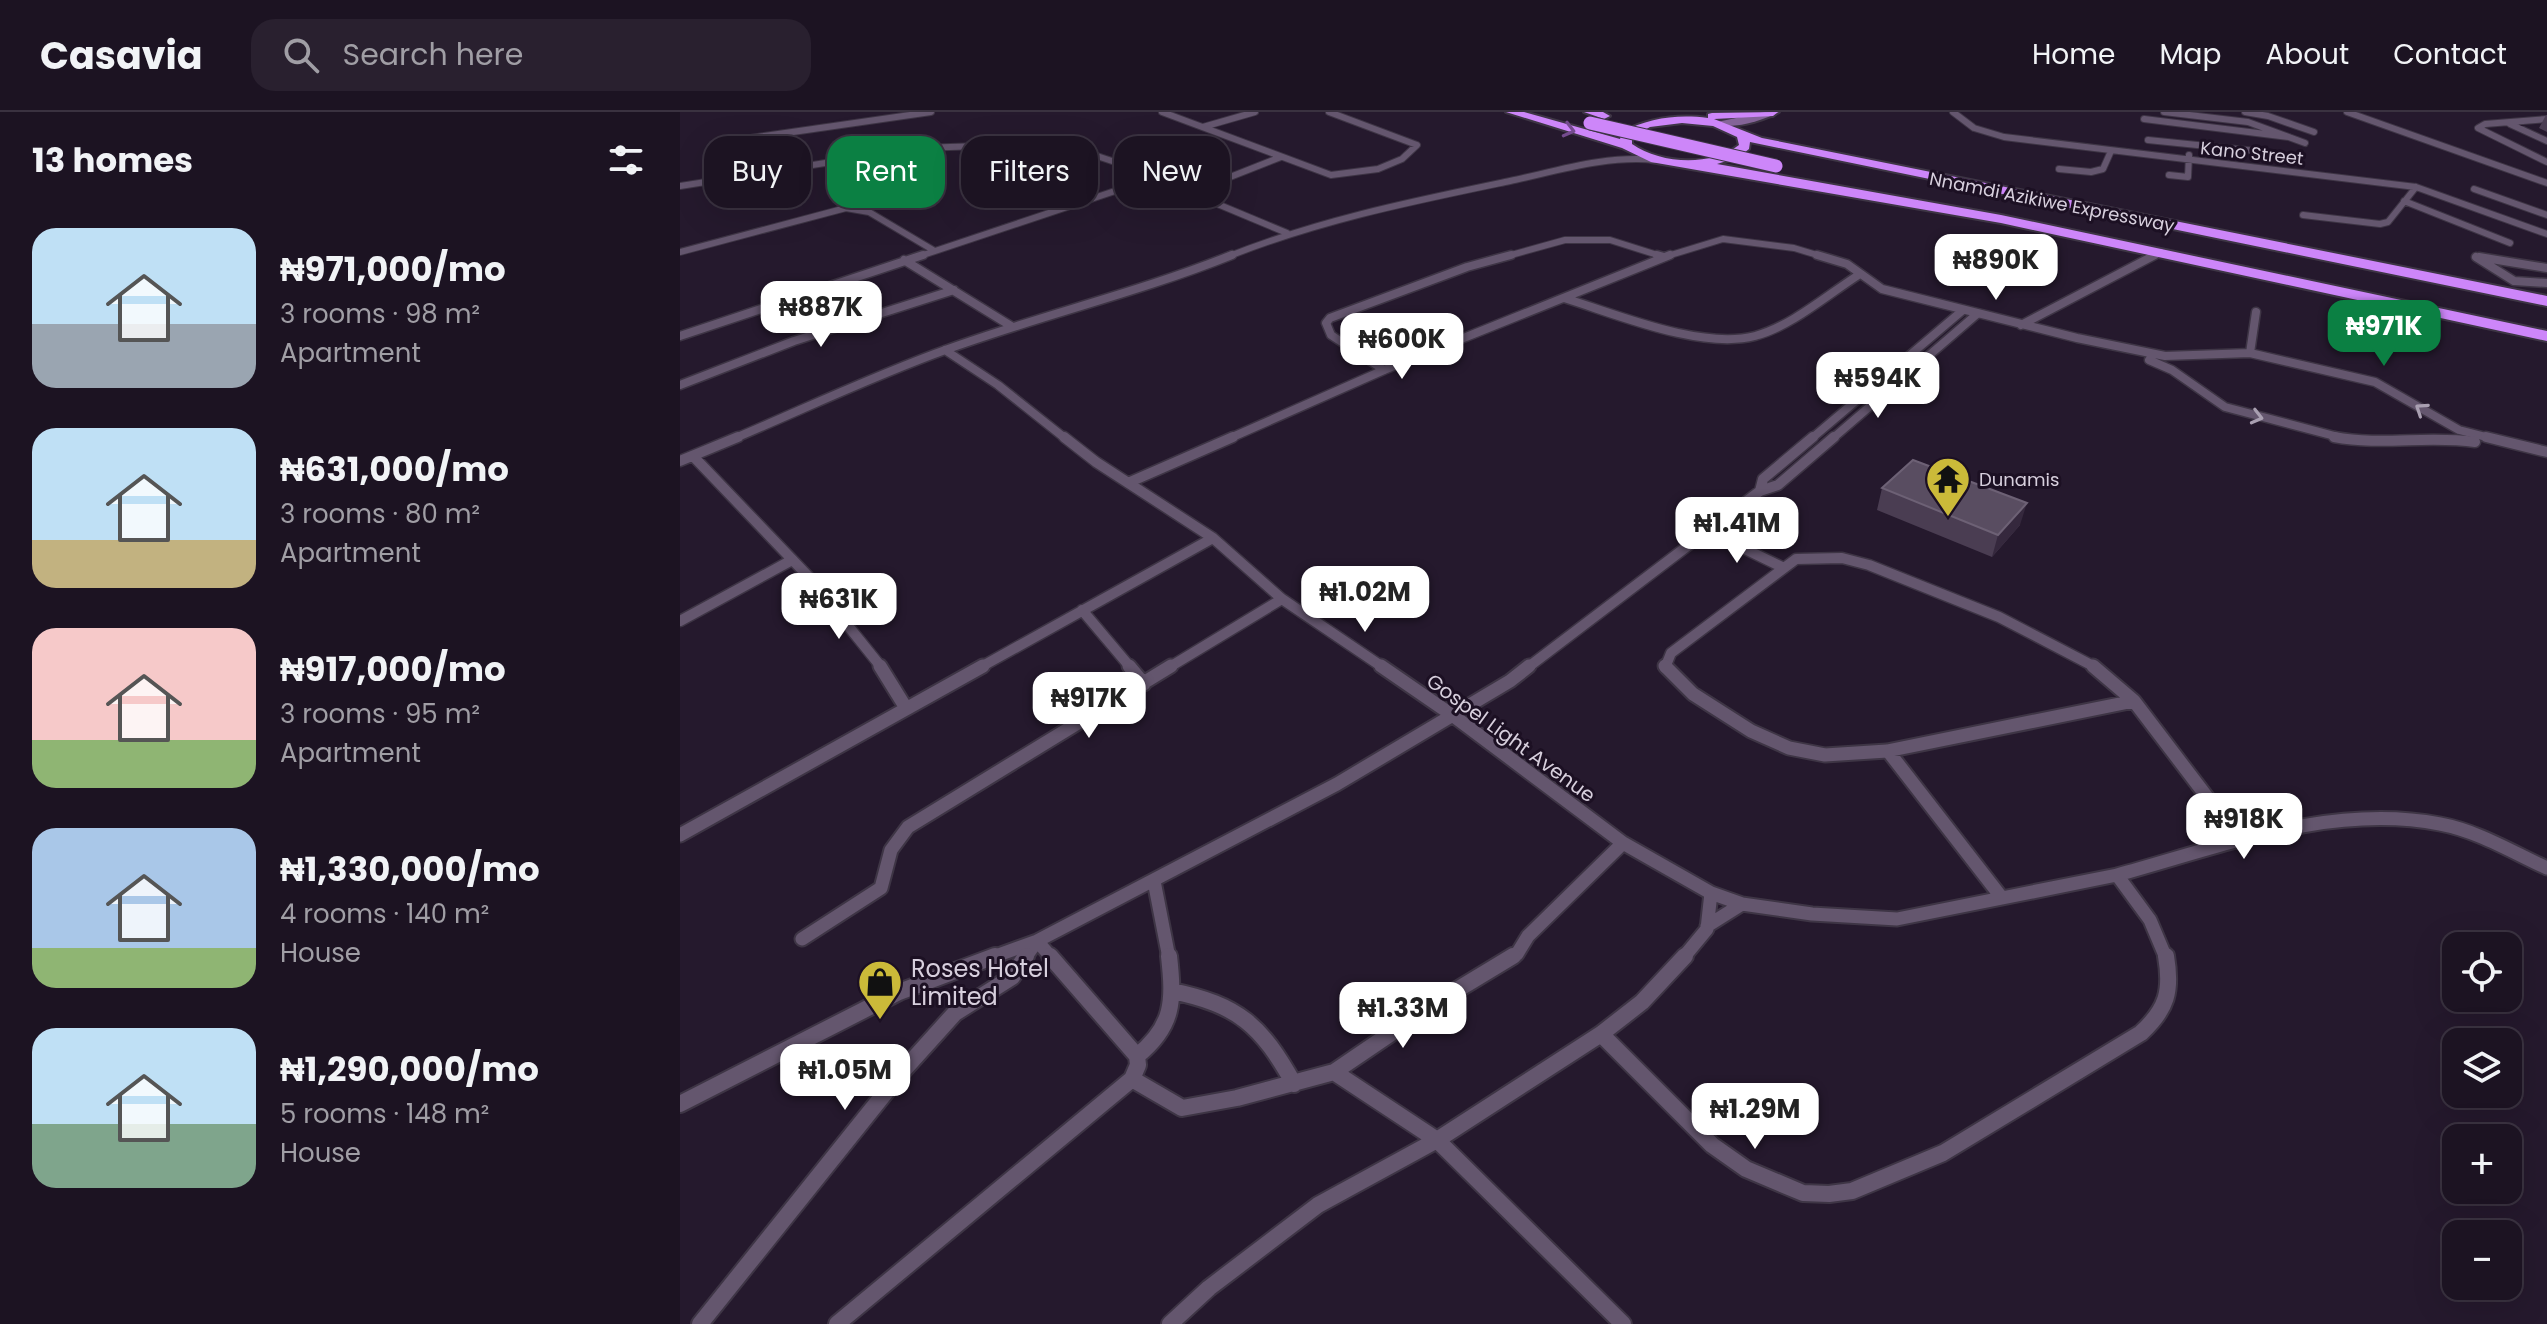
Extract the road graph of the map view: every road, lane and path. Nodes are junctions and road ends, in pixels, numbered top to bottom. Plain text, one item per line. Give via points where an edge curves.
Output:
1 (931, 112) edge
2 (1162, 112) edge
3 (1185, 112) edge
4 (1255, 112) edge
5 (1329, 112) edge
6 (1512, 112) edge
7 (1551, 112) edge
8 (1636, 112) edge
9 (1644, 112) edge
10 (1953, 112) edge
11 (2164, 112) edge
12 (2245, 112) edge
13 (2347, 112) edge
14 (1778, 113) edge
15 (2255, 113) edge
16 (1175, 115) junction
17 (1590, 117) edge
18 (2144, 119) dead end
19 (1682, 120) junction
20 (2546, 120) edge
21 (2507, 122) junction
22 (1716, 123) junction
23 (2185, 124) junction
24 (1203, 127) junction
25 (2314, 132) dead end
26 (1742, 134) junction
27 (765, 136) edge
28 (2289, 137) junction
29 (2148, 140) dead end
30 (2547, 141) edge
31 (2305, 143) dead end
32 (2189, 144) junction
33 (1626, 145) junction
34 (2111, 151) junction
35 (2266, 152) dead end
36 (1281, 157) junction
37 (1786, 157) junction
38 (1655, 160) junction
39 (2189, 160) junction
40 (1114, 162) edge
41 (2547, 162) edge
42 (1690, 163) junction
43 (811, 165) edge
44 (1584, 165) junction
45 (2059, 169) dead end
46 (2169, 175) dead end
47 (1230, 177) edge
48 (704, 182) edge
49 (2547, 183) edge
50 (680, 186) edge
51 (2416, 187) junction
52 (2474, 189) dead end
53 (1114, 191) edge
54 (2038, 197) junction
55 (2404, 201) junction
56 (1229, 208) edge
57 (2303, 215) dead end
58 (2547, 215) edge
59 (2001, 219) junction
60 (2160, 230) junction
61 (1287, 233) junction
62 (2117, 233) junction
63 (2547, 234) edge
64 (2510, 243) dead end
65 (933, 250) junction
66 (680, 252) edge
67 (2161, 252) junction
68 (2289, 256) junction
69 (1664, 257) junction
70 (904, 260) junction
71 (2547, 268) edge
72 (1860, 274) junction
73 (2457, 282) junction
74 (2547, 283) edge
75 (954, 290) junction
76 (2411, 295) junction
77 (1564, 298) junction
78 (2547, 301) edge
79 (1963, 310) junction
80 (2256, 312) dead end
81 (2547, 312) edge
82 (1977, 314) junction
83 (2021, 325) junction
84 (2547, 325) edge
85 (1011, 326) junction
86 (2507, 327) junction
87 (680, 336) edge
88 (2547, 336) edge
89 (2077, 338) junction
90 (945, 350) junction
91 (2205, 353) junction
92 (2250, 353) junction
93 (1384, 370) junction
94 (2189, 383) junction
95 (680, 385) edge
96 (1812, 438) junction
97 (1827, 443) junction
98 (2547, 452) edge
99 (693, 456) junction
100 (2547, 459) edge
101 (680, 461) edge
102 (1130, 482) junction
103 (1760, 491) junction
104 (1708, 531) junction
105 (1213, 538) junction
106 (792, 560) junction
107 (1782, 567) junction
108 (1282, 599) junction
109 (1082, 610) junction
110 (680, 621) edge
111 (1144, 684) junction
112 (2134, 701) junction
113 (906, 708) junction
114 (1455, 717) junction
115 (1888, 751) junction
116 (680, 835) edge
117 (1623, 843) junction
118 (2242, 843) junction
119 (2547, 868) edge
120 (2117, 875) junction
121 (1154, 881) junction
122 (1711, 893) junction
123 (2002, 898) junction
124 (1742, 904) junction
125 (1704, 933) junction
126 (802, 939) dead end
127 (1037, 941) junction
128 (1172, 991) junction
129 (1601, 1034) junction
130 (1137, 1056) junction
131 (1334, 1072) junction
132 (1132, 1079) junction
133 (1294, 1084) junction
134 (680, 1104) edge
135 (1437, 1140) junction
136 (700, 1324) edge
137 (837, 1324) edge
138 (1170, 1324) edge
139 (1623, 1324) edge

1 - 27 street
2 - 16 street
3 - 16 street
4 - 24 street
5 - 36 street via 1417,145 1409,155 1350,176
6 -> 33 highway
7 - 17 highway, Nnamdi Azikiwe Expressway
8 - 19 highway
9 - 14 highway via 1733,117
10 - 34 street, Kano Street via 1984,132
11 - 28 street via 2255,123
12 - 15 street
13 - 49 street
14 - 22 main road
14 - 26 main road
14 - 37 highway via 1770,128
15 - 25 street
16 - 24 street
17 - 37 highway, Nnamdi Azikiwe Expressway, bridge
17 - 37 highway, Nnamdi Azikiwe Expressway
18 - 23 street
19 - 22 highway, Nnamdi Azikiwe Expressway
19 - 33 highway via 1638,127 1626,135
20 - 21 street
21 - 30 street
21 - 41 street via 2478,128
22 - 26 highway, Nnamdi Azikiwe Expressway
23 - 28 street
23 - 32 street
24 - 36 street
26 - 37 highway, Nnamdi Azikiwe Expressway
26 - 42 highway via 1745,146 1732,156
28 - 31 street
29 - 32 street
32 - 35 street
32 - 39 street
33 - 38 highway
33 - 44 street via 1617,154
34 - 39 street, Kano Street
34 - 45 street via 2103,169
36 - 47 street
37 - 54 highway, Nnamdi Azikiwe Expressway
37 - 60 highway, Nnamdi Azikiwe Expressway
37 - 62 highway, Nnamdi Azikiwe Expressway
38 - 42 highway
38 - 44 street
39 - 46 street via 2188,177
39 - 51 street, Kano Street
40 - 43 street via 1079,150 1003,143 920,148
42 - 59 highway, Nnamdi Azikiwe Expressway
44 - 61 street
48 - 50 street
51 - 55 street
51 - 63 street, Kano Street
52 - 58 street
53 - 65 street
54 - 60 highway
54 - 73 highway, Nnamdi Azikiwe Expressway
55 - 57 street via 2388,222 2380,224
55 - 64 street
56 - 61 street
59 - 62 highway
59 - 67 highway, Nnamdi Azikiwe Expressway
60 - 68 highway, Nnamdi Azikiwe Expressway
61 - 85 street via 1182,275
62 - 76 highway, Nnamdi Azikiwe Expressway
65 - 66 street via 869,212 846,208
65 - 70 street
67 - 83 street
67 - 86 highway, Nnamdi Azikiwe Expressway
68 - 73 highway
68 - 81 highway, Nnamdi Azikiwe Expressway
69 - 72 street via 1714,240 1744,240 1828,257
69 - 77 street
69 - 93 street via 1610,240 1565,240 1467,267 1330,318 1326,323 1331,335
70 - 75 street
70 - 87 street
71 - 74 street via 2476,257 2514,281
72 - 77 street via 1761,334 1740,340 1710,338
72 - 79 street via 1882,289
73 - 78 highway, Nnamdi Azikiwe Expressway
75 - 85 street
75 - 95 street via 794,341
76 - 84 highway, Nnamdi Azikiwe Expressway
76 - 86 highway
77 - 93 street
79 - 82 street
79 - 96 street
80 - 92 street
82 - 83 street
82 - 97 street
83 - 89 street
85 - 90 street
86 - 88 highway, Nnamdi Azikiwe Expressway
89 - 91 street via 2165,356
89 - 94 street via 2164,364
90 - 99 street
90 - 102 street, Gospel Light Avenue
91 - 92 street
91 - 94 street via 2186,370
98 -> 92 street via 2459,430 2375,382
93 - 102 street
94 -> 100 street via 2211,402 2235,411 2356,441 2444,437
96 - 97 street
96 - 103 street via 1763,479
97 - 103 street via 1778,485
99 - 101 street
99 - 106 street
102 - 105 street, Gospel Light Avenue
103 - 104 street
104 - 107 street
104 - 114 street
105 - 108 street, Gospel Light Avenue
105 - 109 street
106 - 110 street
106 - 113 street via 885,669
107 - 112 street via 1815,557 1869,565 2054,644 2102,671
107 - 115 street via 1671,653 1665,669 1770,741 1838,755
108 - 111 street
108 - 114 street, Gospel Light Avenue
109 - 111 street
109 - 113 street
111 - 126 street via 908,827 891,850 881,888
112 - 115 street
112 - 118 street
113 - 116 street
114 - 117 street, Gospel Light Avenue
114 - 121 street
115 - 123 street
117 - 122 street, Gospel Light Avenue
117 - 131 street via 1528,936 1517,954
118 - 119 street, Gospel Light Avenue via 2340,819 2399,819 2442,825
118 - 120 street, Gospel Light Avenue
120 - 123 street, Gospel Light Avenue
120 - 129 street via 2150,917 2163,947 2169,976 2162,1011 2141,1033 1943,1153 1852,1191 1803,1193 1746,1169 1712,1145
121 - 127 street
121 - 128 street
122 - 124 street, Gospel Light Avenue
122 - 125 street
123 - 124 street, Gospel Light Avenue via 1897,919
124 - 125 street
125 - 129 street via 1642,1002
127 - 130 street
127 - 134 street via 899,992
127 - 136 street via 1012,977 955,1013 901,1073
128 - 130 street via 1162,1032
128 - 133 street via 1213,998 1258,1026
129 - 135 street
130 - 132 street
131 - 133 street
131 - 135 street
132 - 133 street via 1182,1108
132 - 137 street
135 - 138 street via 1318,1205
135 - 139 street

